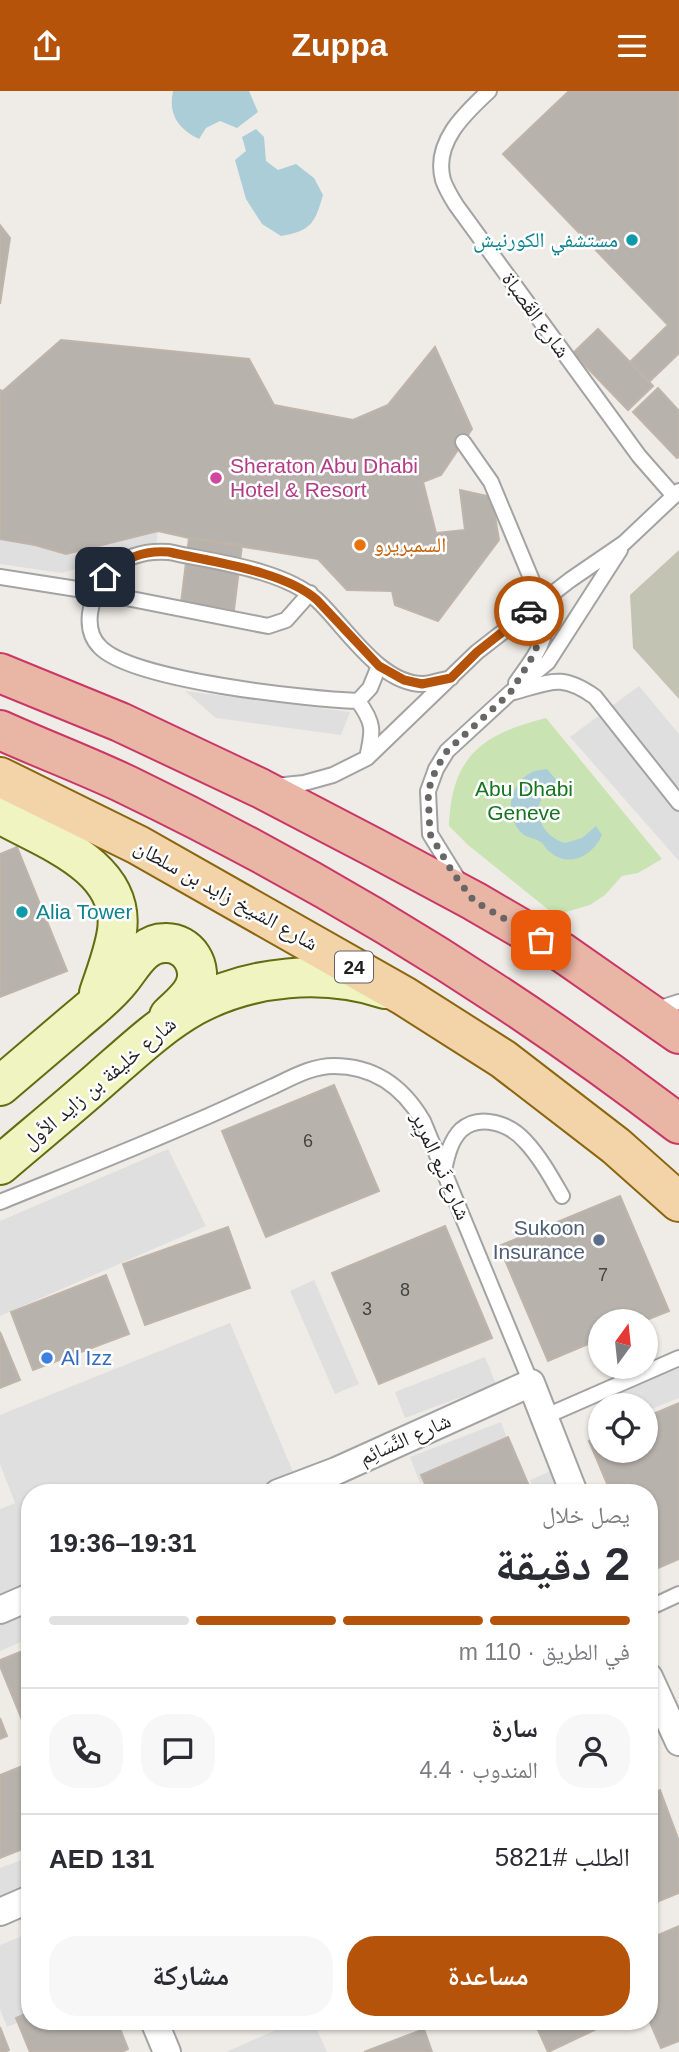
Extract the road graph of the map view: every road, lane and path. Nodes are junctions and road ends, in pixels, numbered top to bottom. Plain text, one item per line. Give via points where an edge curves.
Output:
1 (488, 91) edge
2 (463, 442) dead end
3 (676, 494) edge
4 (624, 543) junction
5 (0, 577) edge
6 (96, 592) junction
7 (310, 593) junction
8 (541, 602) junction
9 (379, 666) junction
10 (0, 673) edge
11 (451, 678) junction
12 (510, 693) junction
13 (358, 701) junction
14 (0, 730) edge
15 (367, 758) junction
16 (0, 777) edge
17 (260, 788) junction
18 (679, 803) edge
19 (0, 814) edge
20 (474, 901) junction
21 (404, 996) junction
22 (96, 1005) junction
23 (663, 1007) edge
24 (679, 1034) edge
25 (143, 1043) junction
26 (0, 1086) edge
27 (679, 1124) edge
28 (0, 1165) edge
29 (444, 1170) junction
30 (562, 1196) dead end
31 (0, 1202) edge
32 (679, 1202) edge
33 (679, 1358) edge
34 (531, 1383) junction
35 (544, 1417) junction
36 (302, 1484) edge
37 (571, 1484) edge
38 (679, 1594) edge
39 (21, 1601) edge
40 (658, 1604) edge
41 (0, 1610) edge
42 (658, 1696) edge
43 (679, 1742) edge
44 (21, 1903) edge
45 (0, 1912) edge
46 (158, 2030) edge
47 (167, 2052) edge

1 - 3 lane, شارع القَصباة via 456,124 445,144 443,182 639,456
2 - 8 lane via 491,482
3 - 4 lane, شارع القَصباة
4 - 8 lane, شارع القَصباة
4 - 12 lane, شارع القَصباة via 548,662
5 - 6 lane
6 - 7 lane via 268,627 286,620
6 - 7 lane via 118,564 151,551 260,573
6 - 13 lane via 90,614 92,636 114,657 198,682
7 - 9 lane
8 - 11 lane, شارع القَصباة
8 - 12 lane via 542,640
9 - 11 lane via 422,684
9 - 13 lane via 370,688
10 - 17 highway via 120,722
11 - 15 lane, شارع القَصباة
12 - 18 lane via 555,681 579,686 595,697
12 - 20 lane, شارع القَصباة via 447,751 428,791 430,834
13 - 15 lane via 370,717 373,731
14 - 27 highway via 126,785 366,912 512,1002
15 - 17 lane, شارع القَصباة via 333,775
16 - 21 main road, شارع الشيخ زايد بن سلطان / 24 via 138,845
17 - 20 highway
19 - 22 main road via 72,852 92,868 114,900 118,929
20 - 23 highway
21 - 25 main road, شارع خليفة بن زايد الأول via 345,979 264,982 194,1006
21 - 32 main road, شارع الشيخ زايد بن سلطان / 24 via 503,1059 616,1146
22 - 25 main road via 152,945 172,943 188,952 196,967 194,989
22 - 26 main road
23 - 24 highway
25 - 28 main road, شارع خليفة بن زايد الأول
29 - 30 lane via 449,1148 462,1130 480,1121 501,1124 524,1139
29 - 31 lane, شارع نَبع المرِير via 412,1101 395,1085 354,1067 331,1066 309,1070
29 - 34 lane, شارع نَبع المرِير
33 - 35 lane
34 - 35 street, شارع نَبع المرِير
34 - 36 street, شارع النَّسَائِم
35 - 37 street, شارع نَبع المرِير
38 - 40 lane
39 - 41 street
42 - 43 street
44 - 45 street
46 - 47 street

